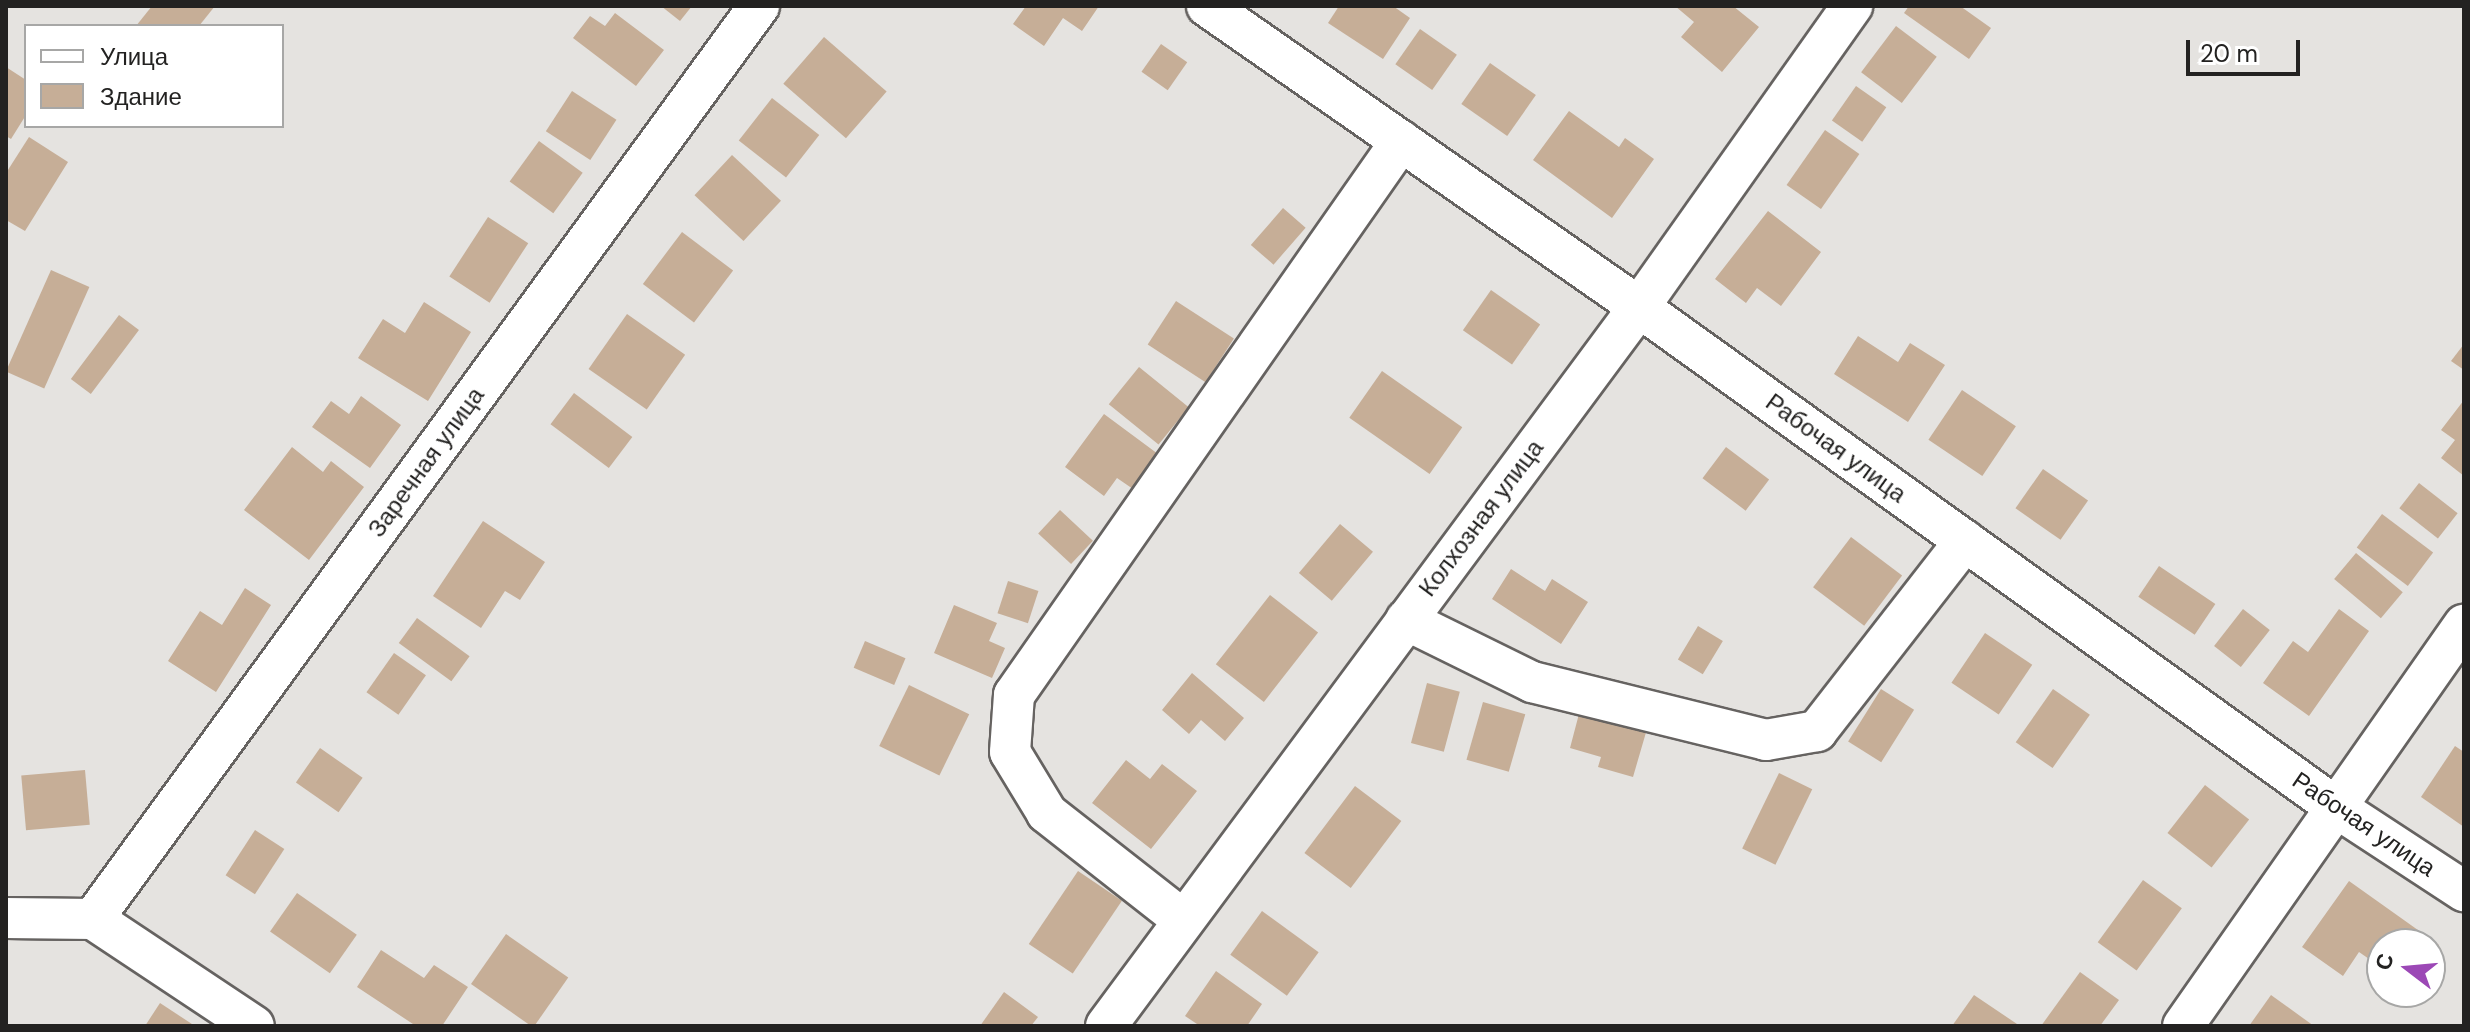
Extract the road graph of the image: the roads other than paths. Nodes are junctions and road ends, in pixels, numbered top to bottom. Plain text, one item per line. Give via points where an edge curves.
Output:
1 (759, 6) edge
2 (1207, 6) edge
3 (1852, 6) edge
4 (1401, 141) junction
5 (1639, 307) junction
6 (1965, 541) junction
7 (1406, 620) junction
8 (2464, 624) edge
9 (2337, 808) junction
10 (2464, 891) edge
11 (6, 918) edge
12 (93, 919) junction
13 (1182, 919) junction
14 (254, 1026) edge
15 (1106, 1026) edge
16 (2183, 1026) edge

1 - 12 street, Заречная улица
2 - 4 street, Рабочая улица
3 - 5 street, Колхозная улица
4 - 5 street, Рабочая улица
4 - 13 street via 1014,695 1010,752 1047,813
5 - 6 street, Рабочая улица
5 - 7 street, Колхозная улица
6 - 7 street via 1817,731 1766,740 1532,682
6 - 9 street, Рабочая улица
7 - 13 street, Колхозная улица
8 - 9 street
9 - 10 street, Рабочая улица
9 - 16 street
11 - 12 street
12 - 14 street
13 - 15 street, Колхозная улица

